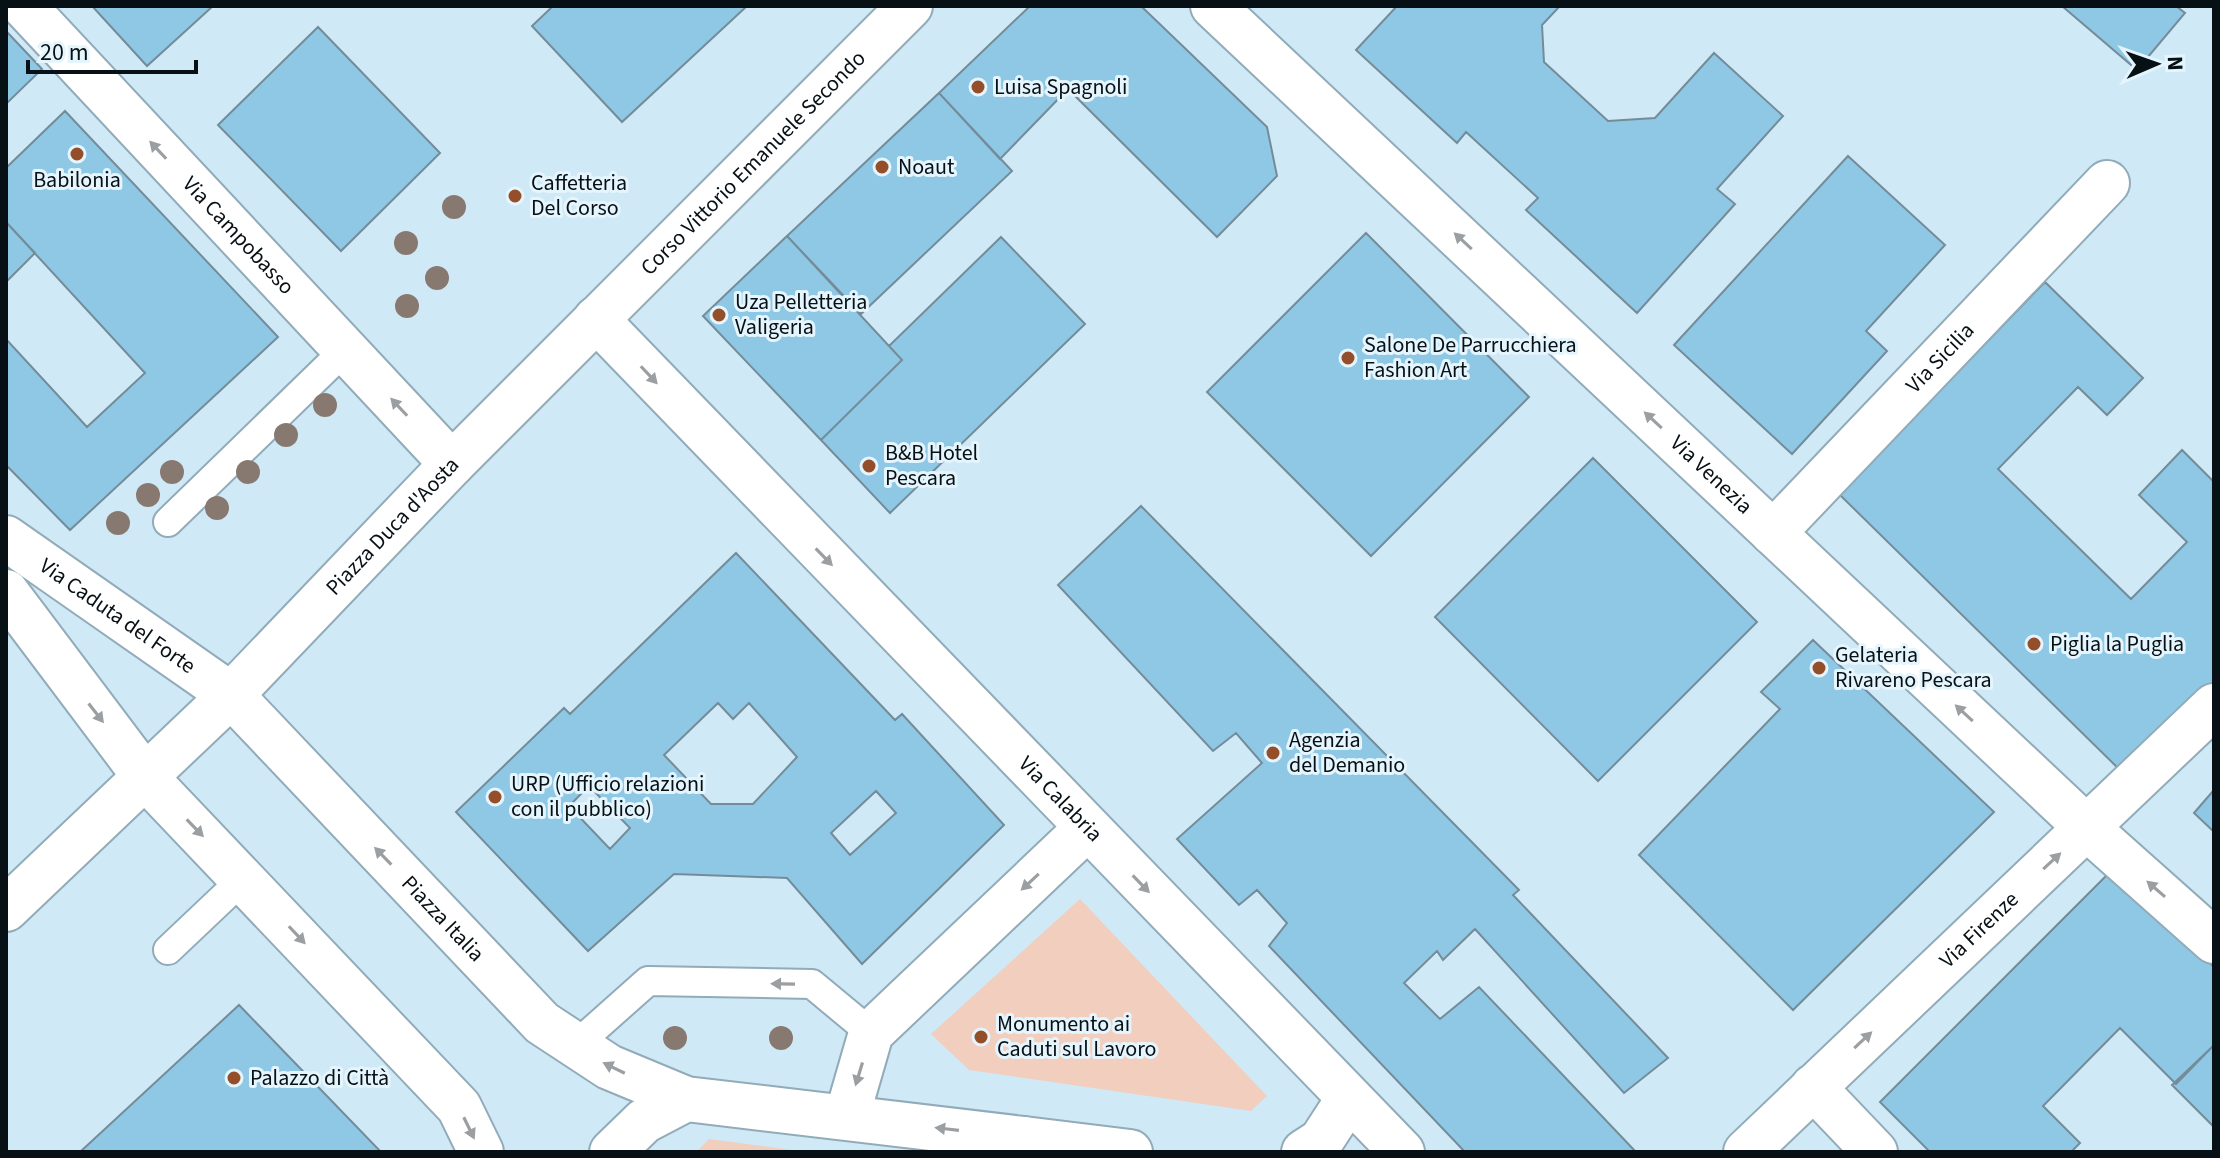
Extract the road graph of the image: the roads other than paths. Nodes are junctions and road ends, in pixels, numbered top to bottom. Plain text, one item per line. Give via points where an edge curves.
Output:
1 (24, 6) edge
2 (910, 6) edge
3 (1213, 6) edge
4 (2107, 183) dead end
5 (596, 319) junction
6 (345, 350) junction
7 (452, 464) junction
8 (168, 522) dead end
9 (1773, 533) junction
10 (6, 538) edge
11 (6, 592) edge
12 (231, 695) junction
13 (2214, 706) edge
14 (146, 778) junction
15 (1087, 828) junction
16 (2087, 828) junction
17 (244, 878) junction
18 (6, 909) edge
19 (2214, 941) edge
20 (168, 950) dead end
21 (871, 1033) junction
22 (576, 1045) junction
23 (1813, 1087) junction
24 (1349, 1098) junction
25 (686, 1099) junction
26 (847, 1116) junction
27 (1036, 1145) edge
28 (481, 1152) edge
29 (612, 1152) edge
30 (1130, 1152) edge
31 (1304, 1152) edge
32 (1402, 1152) edge
33 (1746, 1152) edge
34 (1875, 1152) edge

6 -> 1 street, Via Campobasso
2 - 5 street, Corso Vittorio Emanuele Secondo
9 -> 3 street, Via Venezia
4 - 9 street, Via Sicilia
5 - 7 street, Piazza Duca d'Aosta
5 -> 15 street, Via Calabria
7 -> 6 street, Via Campobasso
6 - 8 lane
7 - 12 street, Piazza Duca d'Aosta
16 -> 9 street, Via Venezia
10 - 12 street, Via Caduta del Forte
11 -> 14 street, Via Caduta del Forte
12 - 14 street, Piazza Duca d'Aosta
22 -> 12 street, Piazza Italia via 542,1023
13 - 16 street, Via Firenze
14 -> 17 street
14 - 18 street, Piazza Duca d'Aosta
15 -> 21 street
15 -> 24 street, Via Calabria
19 -> 16 street, Via Venezia
23 -> 16 street, Via Firenze
17 - 20 lane
17 -> 28 street via 459,1107
21 -> 22 lane via 812,984 648,981
21 -> 26 street
25 -> 22 street, Piazza Italia via 609,1067
23 - 33 street, Via Firenze
23 - 34 street
24 - 31 street via 1321,1141
24 - 32 street, Via Calabria
25 - 26 street, Piazza Italia
25 - 29 street via 644,1121
27 -> 26 street, Piazza Italia
27 - 30 street, Piazza Italia

